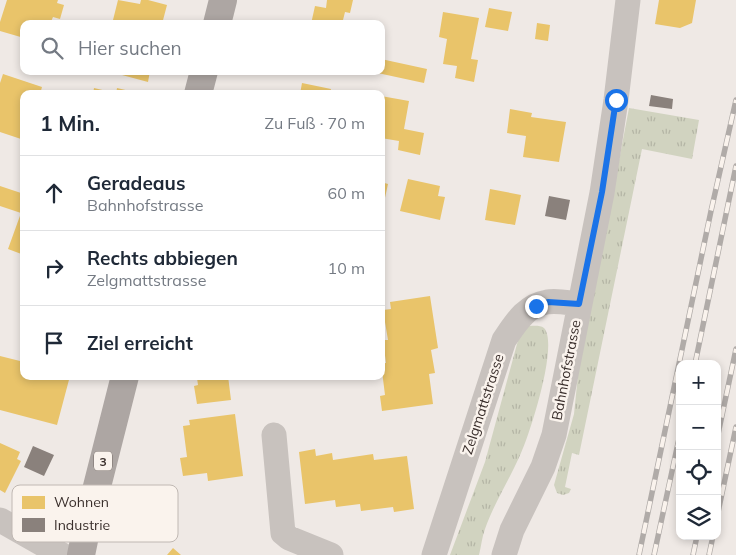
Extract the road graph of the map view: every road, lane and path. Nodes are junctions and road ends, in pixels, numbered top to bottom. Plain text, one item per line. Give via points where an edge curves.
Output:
1 (223, 0) edge
2 (628, 0) edge
3 (218, 20) edge
4 (203, 75) edge
5 (199, 90) edge
6 (579, 304) junction
7 (124, 380) edge
8 (274, 434) dead end
9 (98, 485) edge
10 (0, 520) edge
11 (12, 527) edge
12 (39, 542) edge
13 (84, 542) edge
14 (62, 555) edge
15 (81, 555) edge
16 (331, 555) edge
17 (434, 555) edge
18 (504, 555) edge

1 - 3 main road
2 - 6 street, Bahnhofstrasse via 602,192
4 - 5 main road
6 - 17 street, Zelgmattstrasse via 548,302 536,306 522,315 504,340
6 - 18 street, Bahnhofstrasse via 554,435
7 - 9 main road, 3
8 - 16 street via 283,533
10 - 11 street
12 - 14 street
13 - 15 main road, 3

